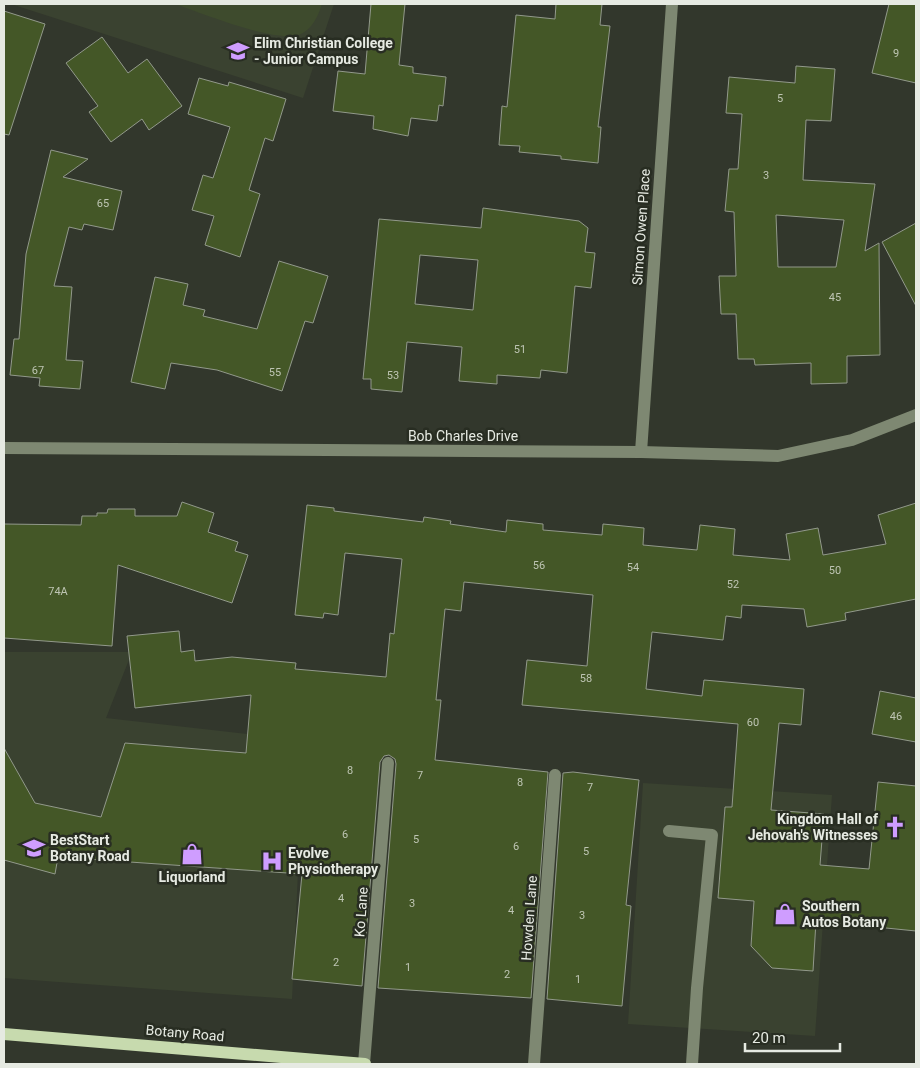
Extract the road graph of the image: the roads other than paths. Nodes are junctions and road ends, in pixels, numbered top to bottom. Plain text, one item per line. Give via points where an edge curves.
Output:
1 (672, 4) edge
2 (916, 415) edge
3 (4, 448) edge
4 (641, 452) junction
5 (388, 763) dead end
6 (555, 775) dead end
7 (668, 831) dead end
8 (4, 1034) edge
9 (364, 1064) edge
10 (534, 1064) edge
11 (692, 1064) edge

1 - 4 street, Simon Owen Place
2 - 4 street, Bob Charles Drive via 852,440 778,456
3 - 4 street, Bob Charles Drive
5 - 9 street, Ko Lane
6 - 10 street, Howden Lane
7 - 11 street via 712,834
8 - 9 main road, Botany Road

